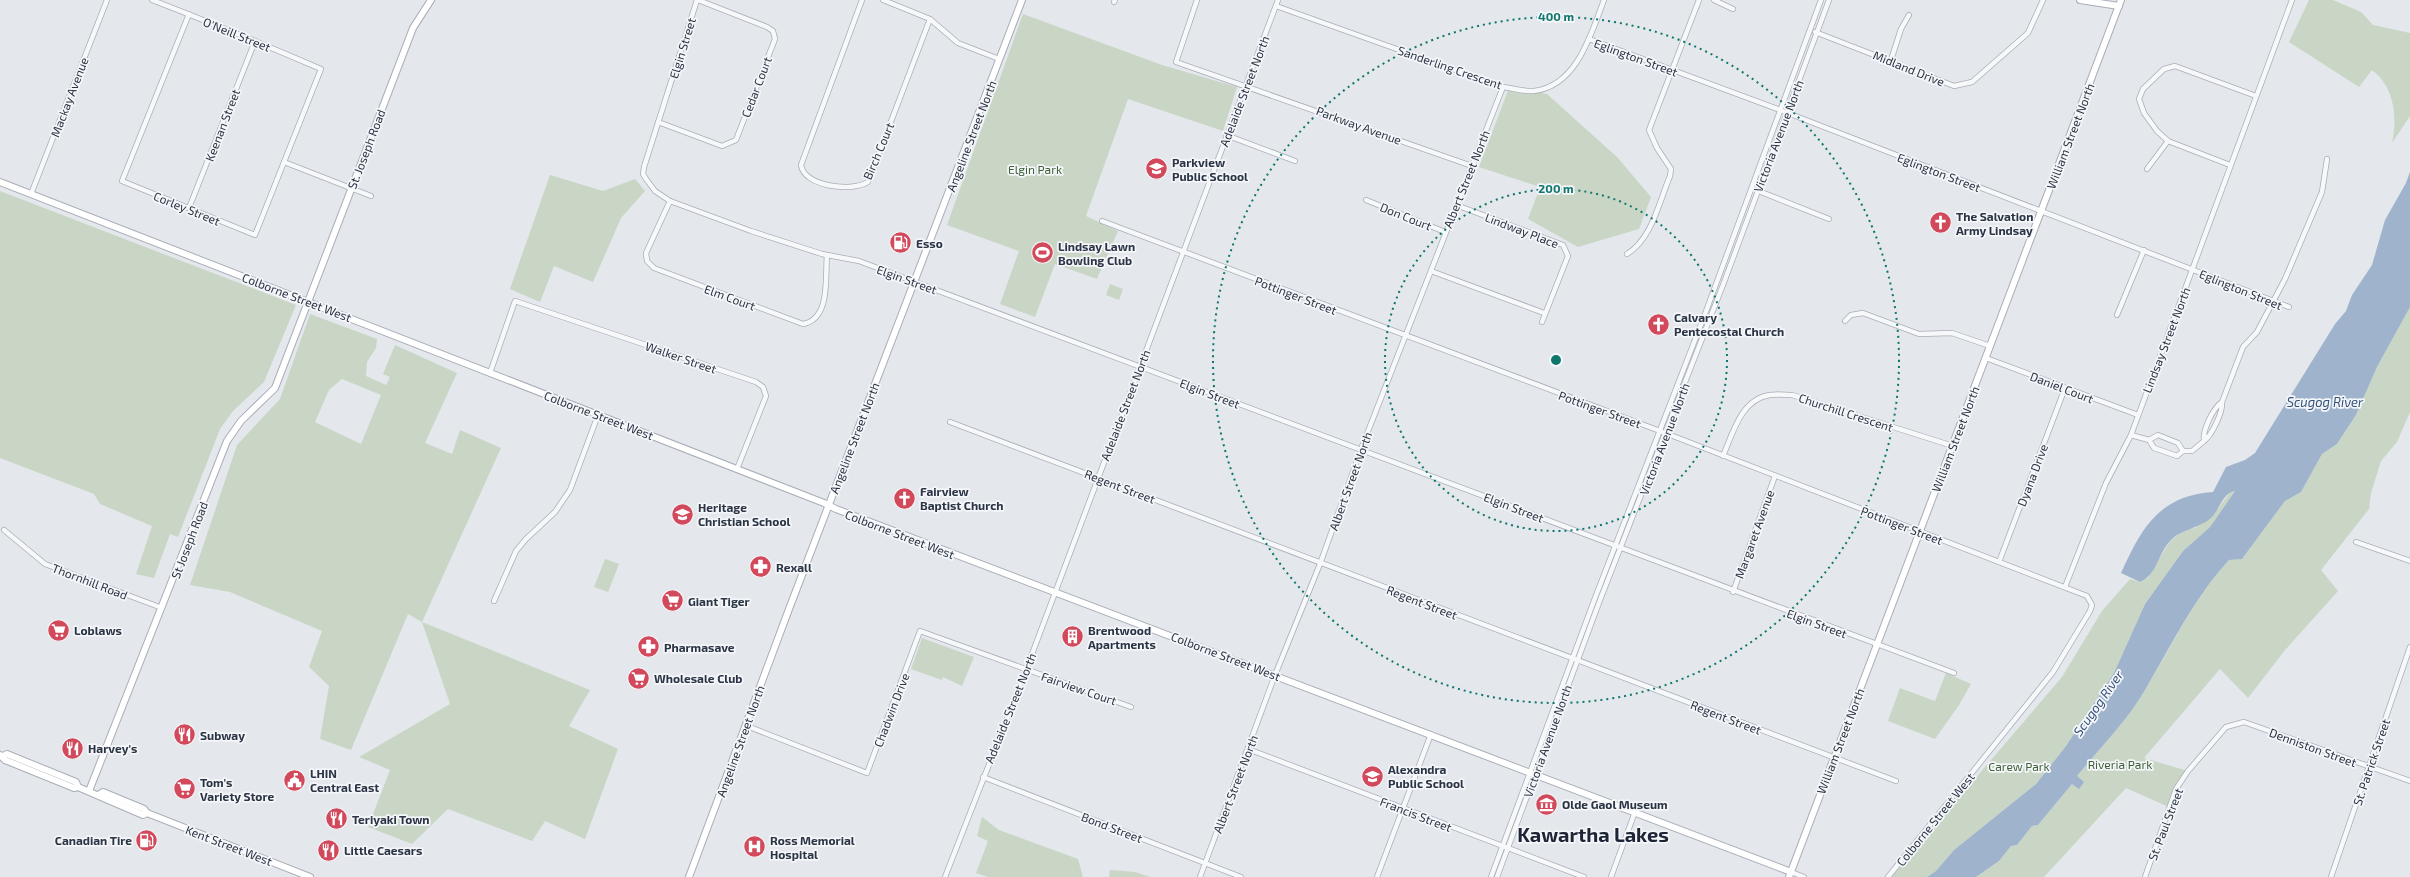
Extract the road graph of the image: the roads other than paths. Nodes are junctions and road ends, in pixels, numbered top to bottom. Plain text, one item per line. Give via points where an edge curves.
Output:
1 (107, 0) edge
2 (152, 0) edge
3 (430, 0) edge
4 (697, 0) edge
5 (862, 0) edge
6 (882, 0) edge
7 (1022, 0) edge
8 (1197, 0) edge
9 (1278, 0) edge
10 (1604, 0) edge
11 (1699, 0) edge
12 (1714, 0) edge
13 (1821, 0) edge
14 (1829, 0) edge
15 (2043, 0) edge
16 (2080, 0) edge
17 (2292, 0) edge
18 (2120, 3) edge
19 (1276, 6) junction
20 (1733, 9) dead end
21 (189, 14) junction
22 (1909, 15) dead end
23 (930, 19) junction
24 (1810, 30) junction
25 (1816, 33) junction
26 (1589, 40) junction
27 (255, 41) junction
28 (999, 59) junction
29 (1891, 60) junction
30 (321, 69) joint
31 (1673, 70) junction
32 (1246, 85) junction
33 (1503, 87) junction
34 (2256, 96) junction
35 (1780, 110) junction
36 (1787, 114) junction
37 (658, 122) junction
38 (1226, 135) junction
39 (2168, 141) junction
40 (2327, 159) dead end
41 (1295, 161) dead end
42 (284, 162) junction
43 (2230, 165) junction
44 (1472, 166) junction
45 (2147, 169) dead end
46 (0, 182) edge
47 (352, 188) junction
48 (1751, 188) junction
49 (1757, 191) junction
50 (31, 194) junction
51 (371, 196) dead end
52 (1366, 200) dead end
53 (670, 201) junction
54 (1456, 205) junction
55 (189, 208) junction
56 (2042, 211) junction
57 (1829, 219) dead end
58 (1102, 221) dead end
59 (1445, 232) junction
60 (2144, 250) junction
61 (1184, 252) junction
62 (1627, 254) dead end
63 (827, 255) junction
64 (2193, 269) junction
65 (1431, 271) junction
66 (914, 282) junction
67 (1716, 282) junction
68 (1723, 286) junction
69 (2272, 301) junction
70 (309, 302) junction
71 (2289, 307) dead end
72 (1544, 313) junction
73 (2117, 315) dead end
74 (1845, 321) dead end
75 (1542, 322) dead end
76 (1406, 337) junction
77 (1990, 346) junction
78 (1986, 358) junction
79 (1140, 367) junction
80 (490, 372) junction
81 (2065, 388) junction
82 (2222, 402) junction
83 (598, 415) junction
84 (2138, 415) junction
85 (2210, 420) junction
86 (2216, 421) junction
87 (950, 422) dead end
88 (1660, 431) junction
89 (1666, 434) junction
90 (2132, 435) junction
91 (2149, 440) junction
92 (2204, 441) junction
93 (1953, 446) junction
94 (1362, 450) junction
95 (2182, 451) junction
96 (1723, 456) junction
97 (737, 469) junction
98 (1775, 476) junction
99 (1098, 478) junction
100 (829, 505) junction
101 (4, 530) dead end
102 (1920, 532) junction
103 (2356, 542) dead end
104 (1618, 547) junction
105 (2410, 561) edge
106 (1999, 562) junction
107 (1320, 564) junction
108 (2065, 587) junction
109 (1055, 592) junction
110 (1733, 592) junction
111 (494, 601) dead end
112 (2092, 605) joint
113 (162, 608) junction
114 (1877, 645) junction
115 (2410, 647) edge
116 (1575, 660) junction
117 (1026, 670) junction
118 (1954, 673) dead end
119 (1275, 675) junction
120 (1131, 707) dead end
121 (2238, 723) joint
122 (747, 726) junction
123 (1430, 734) junction
124 (1248, 749) junction
125 (2, 756) edge
126 (1834, 757) junction
127 (2370, 767) junction
128 (1533, 773) junction
129 (983, 777) junction
130 (1896, 781) dead end
131 (2410, 781) edge
132 (89, 791) junction
133 (1402, 808) junction
134 (1635, 812) junction
135 (1505, 848) junction
136 (1205, 863) junction
137 (1790, 874) edge
138 (310, 877) edge
139 (689, 877) edge
140 (945, 877) edge
141 (1200, 877) edge
142 (1241, 877) edge
143 (1377, 877) edge
144 (1491, 877) edge
145 (1497, 877) edge
146 (1584, 877) edge
147 (1611, 877) edge
148 (1804, 877) edge
149 (1888, 877) edge
150 (2146, 877) edge
151 (2331, 877) edge

1 - 50 street, Mackay Avenue
2 - 21 street, O'Neill Street
3 - 47 street, St. Joseph Road via 413,28
4 - 37 street, Elgin Street
4 - 37 street, Cedar Court via 767,27 773,31 774,39 736,140 722,146
5 - 23 street, Birch Court via 801,165 804,174 815,182 845,187 868,182
6 - 23 street
7 - 28 street, Angeline Street North
8 - 32 street, Parkway Avenue via 1176,62
9 - 19 street, Adelaide Street North
10 - 26 street, Sanderling Crescent
11 - 31 street
12 - 20 street
13 - 24 street, Victoria Avenue North
14 - 25 street, Victoria Avenue North
15 - 29 street, Midland Drive via 2028,34 1972,82 1954,86
16 - 18 street
17 - 34 street, Lindsay Street North
18 - 56 street, William Street North
19 - 32 street, Adelaide Street North
19 - 33 street, Sanderling Crescent
21 - 27 street, O'Neill Street
21 - 55 street, Corley Street via 122,181
22 - 29 street via 1901,29
23 - 28 street via 958,43
24 - 25 street, Midland Drive
24 - 35 street, Victoria Avenue North
25 - 29 street, Midland Drive
25 - 36 street, Victoria Avenue North
26 - 31 street, Eglington Street
26 - 33 street, Sanderling Crescent via 1561,81 1532,91
27 - 30 street, O'Neill Street
27 - 55 street, Keenan Street
28 - 66 street, Angeline Street North
30 - 42 street, Corley Street
31 - 35 street, Eglington Street
31 - 62 street via 1649,130 1671,169 1670,176 1647,234 1635,250
32 - 38 street, Adelaide Street North
32 - 44 street, Parkway Avenue
33 - 44 street, Albert Street North
34 - 39 street via 2175,66 2164,69 2143,89 2140,99 2144,112 2157,131
34 - 43 street, Lindsay Street North
35 - 36 street, Eglington Street
35 - 48 street, Victoria Avenue North
36 - 49 street, Victoria Avenue North
36 - 56 street, Eglington Street
37 - 53 street, Elgin Street via 643,174 656,191
38 - 41 street
38 - 61 street, Adelaide Street North
39 - 43 street
39 - 45 street
40 - 69 street via 2325,180 2319,198 2285,279
42 - 47 street
42 - 55 street, Corley Street via 255,235
43 - 64 street, Lindsay Street North
44 - 54 street, Albert Street North
46 - 50 street, Colborne Street West
47 - 51 street
47 - 70 street, St. Joseph Road
48 - 49 street
48 - 67 street, Victoria Avenue North
49 - 57 street
49 - 68 street, Victoria Avenue North
50 - 70 street, Colborne Street West
52 - 59 street, Don Court
53 - 63 street, Elgin Street via 751,231
53 - 63 street, Elm Court via 646,253 647,261 654,268 802,324 810,322 822,310
54 - 59 street, Albert Street North
54 - 72 street, Lindway Place via 1563,245 1568,256
56 - 60 street, Eglington Street
56 - 77 street, William Street North
58 - 61 street, Pottinger Street
59 - 65 street, Albert Street North
60 - 64 street, Eglington Street
60 - 73 street
61 - 76 street, Pottinger Street
61 - 79 street, Adelaide Street North
63 - 66 street, Elgin Street via 854,260
64 - 69 street, Eglington Street
64 - 84 street, Lindsay Street North
65 - 72 street
65 - 76 street, Albert Street North
66 - 79 street, Elgin Street
66 - 100 street, Angeline Street North
67 - 68 street
67 - 88 street, Victoria Avenue North
68 - 89 street, Victoria Avenue North
69 - 71 street, Eglington Street
69 - 82 street via 2257,332 2243,347
70 - 80 street, Colborne Street West
70 - 113 street, St Joseph Road via 275,388 241,421 227,441
72 - 75 street, Lindway Place
74 - 77 street via 1851,315 1864,313 1919,334 1952,333
76 - 88 street, Pottinger Street
76 - 94 street, Albert Street North
77 - 78 street, William Street North
78 - 81 street, Daniel Court
78 - 93 street, William Street North
79 - 94 street, Elgin Street
79 - 99 street, Adelaide Street North
80 - 83 street, Colborne Street West
80 - 97 street, Walker Street via 515,301 756,382 763,387 766,396
81 - 84 street, Daniel Court
81 - 106 street, Dyana Drive
82 - 85 street via 2217,405
82 - 86 street
83 - 97 street, Colborne Street West
83 - 111 street via 570,490 555,512 516,551
84 - 90 street, Lindsay Street North
85 - 86 street
85 - 92 street via 2203,436
86 - 92 street
87 - 99 street, Regent Street
88 - 89 street, Pottinger Street
88 - 104 street, Victoria Avenue North
89 - 96 street, Pottinger Street
89 - 104 street, Victoria Avenue North
90 - 91 street
90 - 108 street, Lindsay Street North via 2106,483
91 - 95 street via 2158,435 2178,443
91 - 95 street via 2154,448 2177,456
92 - 95 street via 2192,451
93 - 96 street, Churchill Crescent via 1792,395 1769,395 1757,399 1742,411
93 - 102 street, William Street North
94 - 104 street, Elgin Street
94 - 107 street, Albert Street North
96 - 98 street, Pottinger Street
97 - 100 street, Colborne Street West
98 - 102 street, Pottinger Street
98 - 110 street, Margaret Avenue
99 - 107 street, Regent Street
99 - 109 street, Adelaide Street North
100 - 109 street, Colborne Street West
100 - 122 street, Angeline Street North
101 - 113 street, Thornhill Road via 45,564
102 - 106 street, Pottinger Street
102 - 114 street, William Street North
103 - 105 street
104 - 110 street, Elgin Street
104 - 116 street, Victoria Avenue North
106 - 108 street, Pottinger Street
107 - 116 street, Regent Street
107 - 119 street, Albert Street North
108 - 112 street, Pottinger Street via 2087,596
109 - 117 street, Adelaide Street North
109 - 119 street, Colborne Street West
110 - 114 street, Elgin Street
112 - 149 street, Colborne Street West via 2053,672
113 - 132 street, St Joseph Road
114 - 118 street, Elgin Street
114 - 126 street, William Street North
115 - 127 street, St. Patrick Street
116 - 126 street, Regent Street
116 - 128 street, Victoria Avenue North
117 - 120 street, Fairview Court
117 - 122 street, Chadwin Drive via 920,631 867,773
117 - 129 street, Adelaide Street North
119 - 123 street, Colborne Street West
119 - 124 street, Albert Street North
121 - 127 street, Denniston Street via 2244,722
121 - 150 street, St. Paul Street via 2226,727 2176,789
122 - 139 street, Angeline Street North
123 - 128 street, Colborne Street West
123 - 133 street
124 - 133 street, Francis Street
124 - 136 street, Albert Street North
125 - 132 street, Kent Street West via 7,754 76,782 78,786
126 - 130 street, Regent Street
126 - 137 street, William Street North
127 - 131 street, Denniston Street
127 - 151 street, St. Patrick Street
128 - 134 street, Colborne Street West
128 - 135 street, Victoria Avenue North
129 - 136 street, Bond Street
129 - 140 street, Adelaide Street North
132 - 138 street, Kent Street West via 98,795 103,792 144,809 147,813
133 - 135 street, Francis Street
133 - 143 street
134 - 137 street, Colborne Street West
134 - 147 street
135 - 144 street, Victoria Avenue North
135 - 145 street, Victoria Avenue North
135 - 146 street, Francis Street
136 - 141 street, Albert Street North
136 - 142 street, Bond Street
137 - 148 street, Colborne Street West

